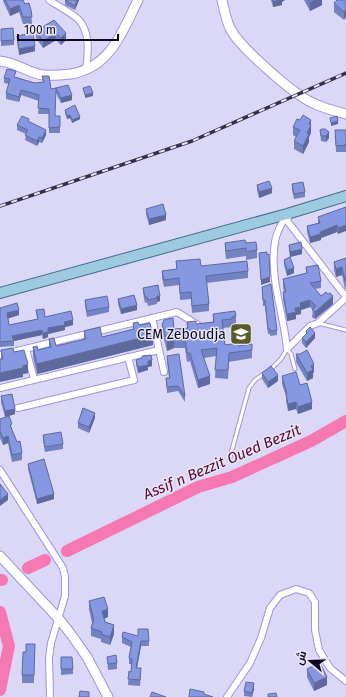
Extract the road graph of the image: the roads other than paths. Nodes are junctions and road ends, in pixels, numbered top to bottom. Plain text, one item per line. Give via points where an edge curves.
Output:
1 (49, 0) edge
2 (138, 0) edge
3 (222, 0) edge
4 (0, 60) edge
5 (86, 70) junction
6 (346, 114) edge
7 (346, 196) edge
8 (287, 214) junction
9 (0, 293) edge
10 (346, 298) edge
11 (152, 318) junction
12 (318, 323) junction
13 (198, 325) edge
14 (346, 330) edge
15 (26, 349) junction
16 (287, 349) junction
17 (159, 350) junction
18 (0, 355) edge
19 (128, 357) junction
20 (295, 368) dead end
21 (164, 372) dead end
22 (34, 379) junction
23 (0, 388) edge
24 (18, 408) dead end
25 (230, 457) dead end
26 (0, 470) edge
27 (0, 556) edge
28 (59, 619) junction
29 (346, 681) edge
30 (50, 697) edge
31 (108, 697) edge
32 (227, 697) edge

1 - 5 street via 78,18 83,25 88,43
2 - 5 main road via 108,54
3 - 6 main road via 230,29 241,44 298,94 330,110
4 - 5 main road via 44,75 63,75
7 - 8 main road
8 - 9 main road
8 - 10 street via 288,222
8 - 16 street via 275,241 274,255
10 - 12 street
11 - 13 street via 177,312
11 - 15 street
11 - 17 street
12 - 14 lane
12 - 16 street via 310,326
15 - 18 street
15 - 22 street
16 - 20 lane via 292,354
16 - 25 lane via 275,365 251,383
17 - 19 street
17 - 21 street
19 - 22 street
19 - 24 street via 134,380
22 - 23 street
26 - 28 street via 63,568 65,596
27 - 28 main road
28 - 30 street via 49,658
28 - 31 main road via 87,658
29 - 32 street via 330,668 319,650 315,630 315,602 309,593 296,589 280,595 270,608 262,638 250,663

